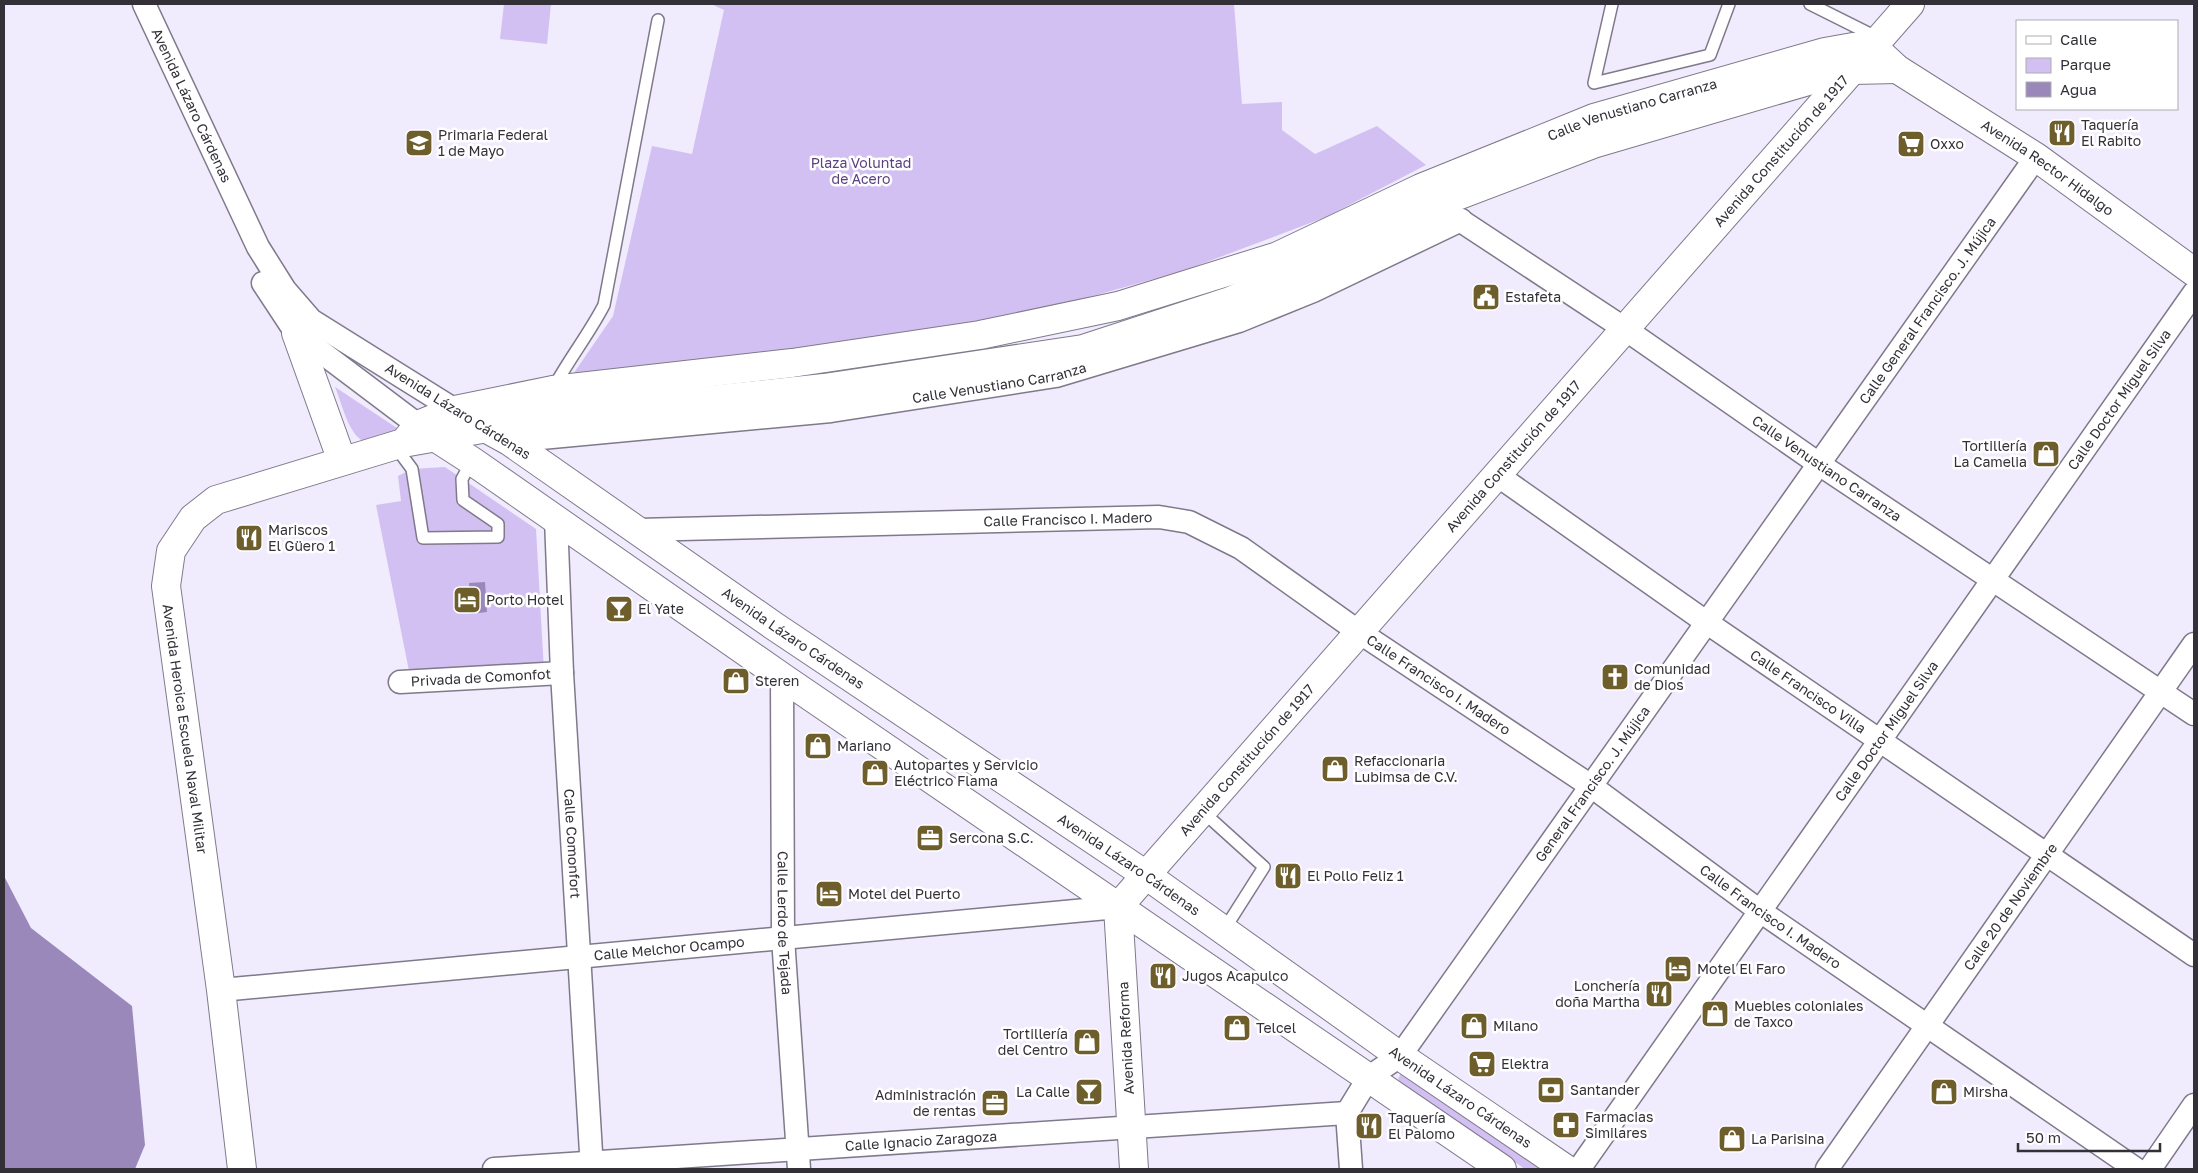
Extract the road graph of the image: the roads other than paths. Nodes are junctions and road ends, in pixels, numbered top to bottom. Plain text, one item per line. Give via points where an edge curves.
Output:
1 (127, 4) edge
2 (144, 4) edge
3 (1612, 4) edge
4 (1729, 4) edge
5 (1810, 4) edge
6 (1910, 4) edge
7 (658, 20) dead end
8 (1877, 43) junction
9 (1897, 69) junction
10 (1853, 70) junction
11 (2036, 157) junction
12 (1428, 196) junction
13 (1461, 220) junction
14 (2194, 272) edge
15 (2194, 293) edge
16 (1625, 329) junction
17 (296, 333) junction
18 (554, 403) junction
19 (455, 410) junction
20 (486, 428) junction
21 (413, 438) junction
22 (509, 441) junction
23 (342, 461) junction
24 (472, 461) junction
25 (1819, 464) junction
26 (1497, 475) junction
27 (556, 519) junction
28 (639, 530) junction
29 (1993, 580) junction
30 (1706, 622) junction
31 (774, 626) junction
32 (1359, 632) junction
33 (2194, 644) edge
34 (754, 656) junction
35 (562, 673) junction
36 (782, 677) junction
37 (400, 682) dead end
38 (2161, 692) junction
39 (2194, 714) edge
40 (1881, 740) junction
41 (1590, 786) junction
42 (1202, 811) junction
43 (2046, 856) junction
44 (1146, 875) junction
45 (1118, 907) junction
46 (1760, 911) junction
47 (1224, 930) junction
48 (783, 938) junction
49 (2194, 955) edge
50 (581, 957) junction
51 (221, 990) junction
52 (1928, 1026) junction
53 (1400, 1056) junction
54 (1369, 1077) junction
55 (2194, 1106) edge
56 (1347, 1113) junction
57 (1131, 1127) junction
58 (798, 1159) edge
59 (592, 1166) edge
60 (242, 1169) edge
61 (494, 1169) edge
62 (1134, 1169) edge
63 (1351, 1169) edge
64 (1502, 1169) edge
65 (1566, 1169) edge
66 (1579, 1169) edge
67 (1827, 1169) edge
68 (2136, 1169) edge
69 (2150, 1169) edge

1 - 17 street, Avenida Lázaro Cárdenas via 254,270
2 - 19 street, Avenida Lázaro Cárdenas via 258,248 285,290 311,320
3 - 4 lane via 1594,82 1710,56
5 - 8 lane
6 - 8 main road, Avenida Constitución de 1917
7 - 18 lane via 604,305 592,329 571,356
8 - 9 main road, Avenida Rector Hidalgo
8 - 10 main road, Avenida Constitución de 1917
8 - 12 main road, Calle Venustiano Carranza via 1825,52 1594,118
9 - 10 main road
9 - 11 main road, Avenida Rector Hidalgo
10 - 12 main road, Calle Venustiano Carranza via 1596,143
10 - 16 main road, Avenida Constitución de 1917
11 - 14 main road, Avenida Rector Hidalgo
11 - 25 street, Calle General Francisco. J. Mújica
12 - 13 street, Calle Venustiano Carranza
12 - 18 main road via 1278,256 1118,306 980,335 792,362
13 - 16 street, Calle Venustiano Carranza
13 - 22 street, Calle Venustiano Carranza via 1313,291 1239,321 1056,376 831,412
15 - 29 street, Calle Doctor Miguel Silva
16 - 25 street, Calle Venustiano Carranza
16 - 26 main road, Avenida Constitución de 1917
17 - 21 street, Avenida Lázaro Cárdenas
17 - 23 main road
18 - 19 main road
18 - 20 main road
19 - 20 main road, Avenida Lázaro Cárdenas
19 - 21 main road
20 - 21 main road
20 - 22 main road, Avenida Lázaro Cárdenas
21 - 23 main road, Avenida Heroica Escuela Naval Militar
21 - 24 main road, Avenida Lázaro Cárdenas
21 - 24 lane via 412,469 423,538 498,537 498,524 463,500 462,479
22 - 28 main road, Avenida Lázaro Cárdenas
23 - 51 main road, Avenida Heroica Escuela Naval Militar via 216,500 192,518 171,551 166,586 169,617
24 - 27 main road, Avenida Lázaro Cárdenas
25 - 29 street, Calle Venustiano Carranza
25 - 30 street, General Francisco. J. Mújica
26 - 30 street, Calle Francisco Villa
26 - 32 main road, Avenida Constitución de 1917
27 - 34 main road, Avenida Lázaro Cárdenas
27 - 35 street, Calle Comonfort
28 - 31 main road, Avenida Lázaro Cárdenas
28 - 32 street, Calle Francisco I. Madero via 1159,518 1189,522 1242,548
29 - 38 street, Calle Venustiano Carranza
29 - 40 street, Calle Doctor Miguel Silva
30 - 40 street, Calle Francisco Villa
30 - 41 street, General Francisco. J. Mújica
31 - 34 main road
31 - 44 main road, Avenida Lázaro Cárdenas
32 - 41 street, Calle Francisco I. Madero
32 - 42 main road, Avenida Constitución de 1917
33 - 38 street, Calle 20 de Noviembre
34 - 36 main road, Avenida Lázaro Cárdenas
35 - 37 street, Privada de Comonfot
35 - 50 street, Calle Comonfort
36 - 45 main road, Avenida Lázaro Cárdenas
36 - 48 street, Calle Lerdo de Tejada
38 - 39 street, Calle Venustiano Carranza
38 - 43 street, Calle 20 de Noviembre
40 - 43 street, Calle Francisco Villa
40 - 46 street, Calle Doctor Miguel Silva
41 - 46 street, Calle Francisco I. Madero
41 - 53 street, General Francisco. J. Mújica
42 - 44 main road, Avenida Constitución de 1917
42 - 47 lane via 1264,867
43 - 49 street, Calle Francisco Villa
43 - 52 street, Calle 20 de Noviembre
44 - 45 main road, Avenida Constitución de 1917
44 - 47 main road, Avenida Lázaro Cárdenas
45 - 48 street, Calle Melchor Ocampo
45 - 54 main road, Avenida Lázaro Cárdenas
45 - 57 main road, Avenida Reforma
46 - 52 street, Calle Francisco I. Madero
46 - 66 street, Calle Doctor Miguel Silva
47 - 53 main road, Avenida Lázaro Cárdenas
48 - 50 street, Calle Melchor Ocampo
48 - 58 street, Calle Lerdo de Tejada
50 - 51 street, Calle Melchor Ocampo
50 - 59 street, Calle Comonfort
51 - 60 main road, Avenida Heroica Escuela Naval Militar
52 - 67 street, Calle 20 de Noviembre
52 - 68 street, Calle Francisco I. Madero
53 - 54 street
53 - 65 main road, Avenida Lázaro Cárdenas
54 - 56 street
54 - 64 main road, Avenida Lázaro Cárdenas
55 - 69 street
56 - 57 street, Calle Ignacio Zaragoza
56 - 63 street
57 - 58 street, Calle Ignacio Zaragoza
57 - 62 main road, Avenida Reforma
58 - 59 street, Calle Ignacio Zaragoza
59 - 61 street, Calle Ignacio Zaragoza

